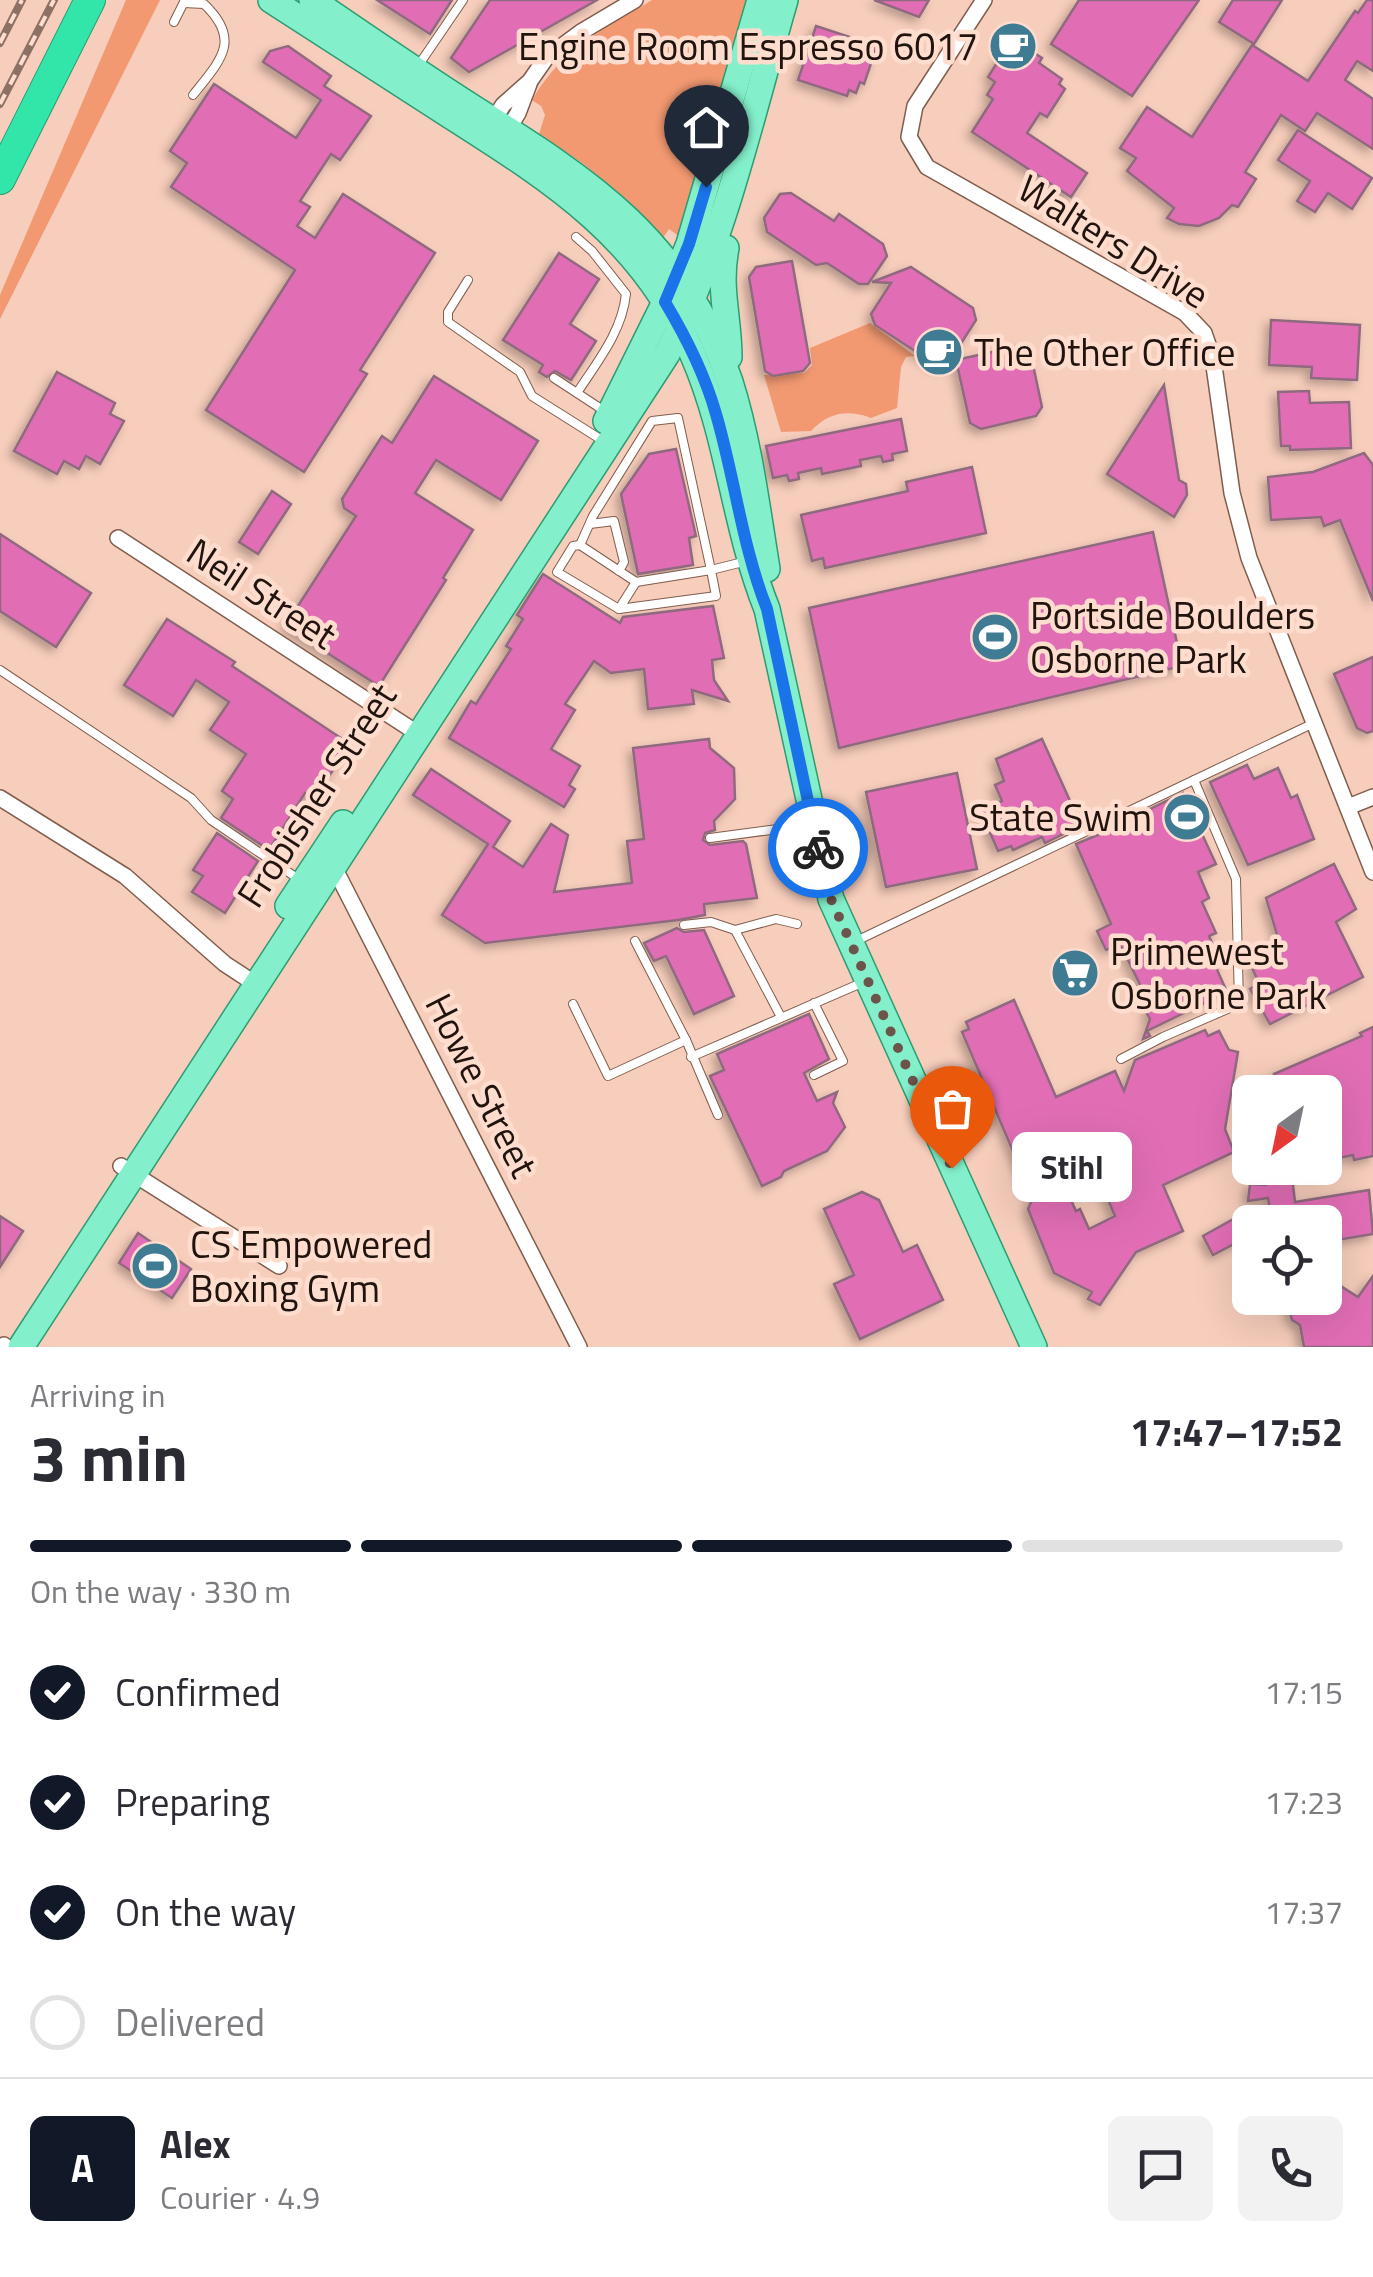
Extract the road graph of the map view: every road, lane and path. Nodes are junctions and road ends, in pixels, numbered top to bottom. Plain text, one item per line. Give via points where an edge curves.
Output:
1 (90, 0) edge
2 (271, 0) edge
3 (312, 0) edge
4 (462, 0) edge
5 (760, 0) edge
6 (785, 0) edge
7 (984, 0) edge
8 (184, 1) edge
9 (630, 1) edge
10 (204, 2) edge
11 (174, 22) dead end
12 (415, 70) junction
13 (194, 95) dead end
14 (496, 132) junction
15 (0, 178) edge
16 (725, 213) junction
17 (576, 237) dead end
18 (677, 275) junction
19 (468, 280) dead end
20 (665, 302) junction
21 (693, 302) junction
22 (680, 328) junction
23 (554, 378) dead end
24 (645, 389) junction
25 (721, 391) junction
26 (578, 393) junction
27 (604, 425) junction
28 (559, 522) junction
29 (590, 524) junction
30 (118, 538) dead end
31 (582, 542) junction
32 (749, 560) junction
33 (619, 570) junction
34 (710, 570) junction
35 (636, 582) junction
36 (619, 609) junction
37 (767, 609) junction
38 (0, 670) edge
39 (1316, 722) junction
40 (413, 731) junction
41 (1194, 780) junction
42 (1373, 797) edge
43 (0, 798) edge
44 (1348, 807) junction
45 (812, 824) junction
46 (710, 838) dead end
47 (318, 871) junction
48 (1373, 872) edge
49 (797, 924) dead end
50 (684, 925) dead end
51 (735, 930) junction
52 (636, 942) dead end
53 (850, 944) junction
54 (250, 980) junction
55 (867, 981) junction
56 (814, 1003) junction
57 (573, 1004) dead end
58 (781, 1018) junction
59 (686, 1040) junction
60 (691, 1057) junction
61 (1121, 1059) dead end
62 (814, 1075) dead end
63 (718, 1116) dead end
64 (128, 1170) junction
65 (279, 1266) dead end
66 (8, 1347) edge
67 (579, 1347) edge
68 (1034, 1347) edge

1 - 15 highway
2 - 14 main road
3 - 12 main road
4 - 12 lane
5 - 18 main road, Frobisher Street
6 - 16 main road
7 - 39 street, Walters Drive via 915,106 910,137 927,167 1184,313 1204,333 1249,558
8 - 10 lane
8 - 11 lane
9 - 14 street via 546,58 503,105
10 - 13 lane via 219,18 225,50
12 - 14 main road
14 - 18 main road via 550,154 606,197
14 - 20 main road via 590,212
16 - 21 main road, Frobisher Street
16 - 25 main road via 722,308 729,346
17 - 26 lane via 626,294 617,329
18 - 20 main road, Frobisher Street
18 - 21 main road
19 - 27 lane via 448,322 520,372 532,396
20 - 22 main road
20 - 27 main road, Frobisher Street
21 - 22 main road, Frobisher Street
21 - 25 main road
22 - 24 main road, Frobisher Street
22 - 25 main road
23 - 26 lane
24 - 25 main road via 679,374
24 - 28 main road, Frobisher Street
25 - 32 main road
25 - 37 main road via 745,446 767,570
26 - 27 lane
27 - 40 main road, Frobisher Street
28 - 31 lane
28 - 40 main road, Frobisher Street
29 - 31 lane
29 - 33 lane via 614,521 624,562
29 - 34 lane via 652,421 678,418
30 - 40 street, Neil Street
31 - 33 lane
31 - 36 lane via 557,572
32 - 34 lane
32 - 37 main road
33 - 35 lane
34 - 35 lane
34 - 36 lane via 716,596
35 - 36 lane
37 - 45 main road
38 - 47 lane via 191,798 211,820
39 - 41 lane
39 - 44 street, Walters Drive
40 - 47 main road, Frobisher Street
41 - 53 lane
41 - 61 lane via 1236,880 1239,1004
42 - 44 street
43 - 54 street via 125,876
44 - 48 street, Walters Drive
45 - 46 lane
45 - 53 main road
47 - 54 main road, Frobisher Street
47 - 67 street, Howe Street via 340,878
49 - 51 lane via 776,919
50 - 51 lane via 711,922
51 - 58 lane
52 - 59 lane
53 - 55 main road
54 - 64 main road, Frobisher Street
55 - 56 lane
55 - 68 main road
56 - 58 lane
56 - 62 lane via 843,1061
57 - 59 lane via 608,1076
58 - 60 lane
59 - 60 lane
60 - 63 lane
64 - 65 street
64 - 66 main road, Frobisher Street

